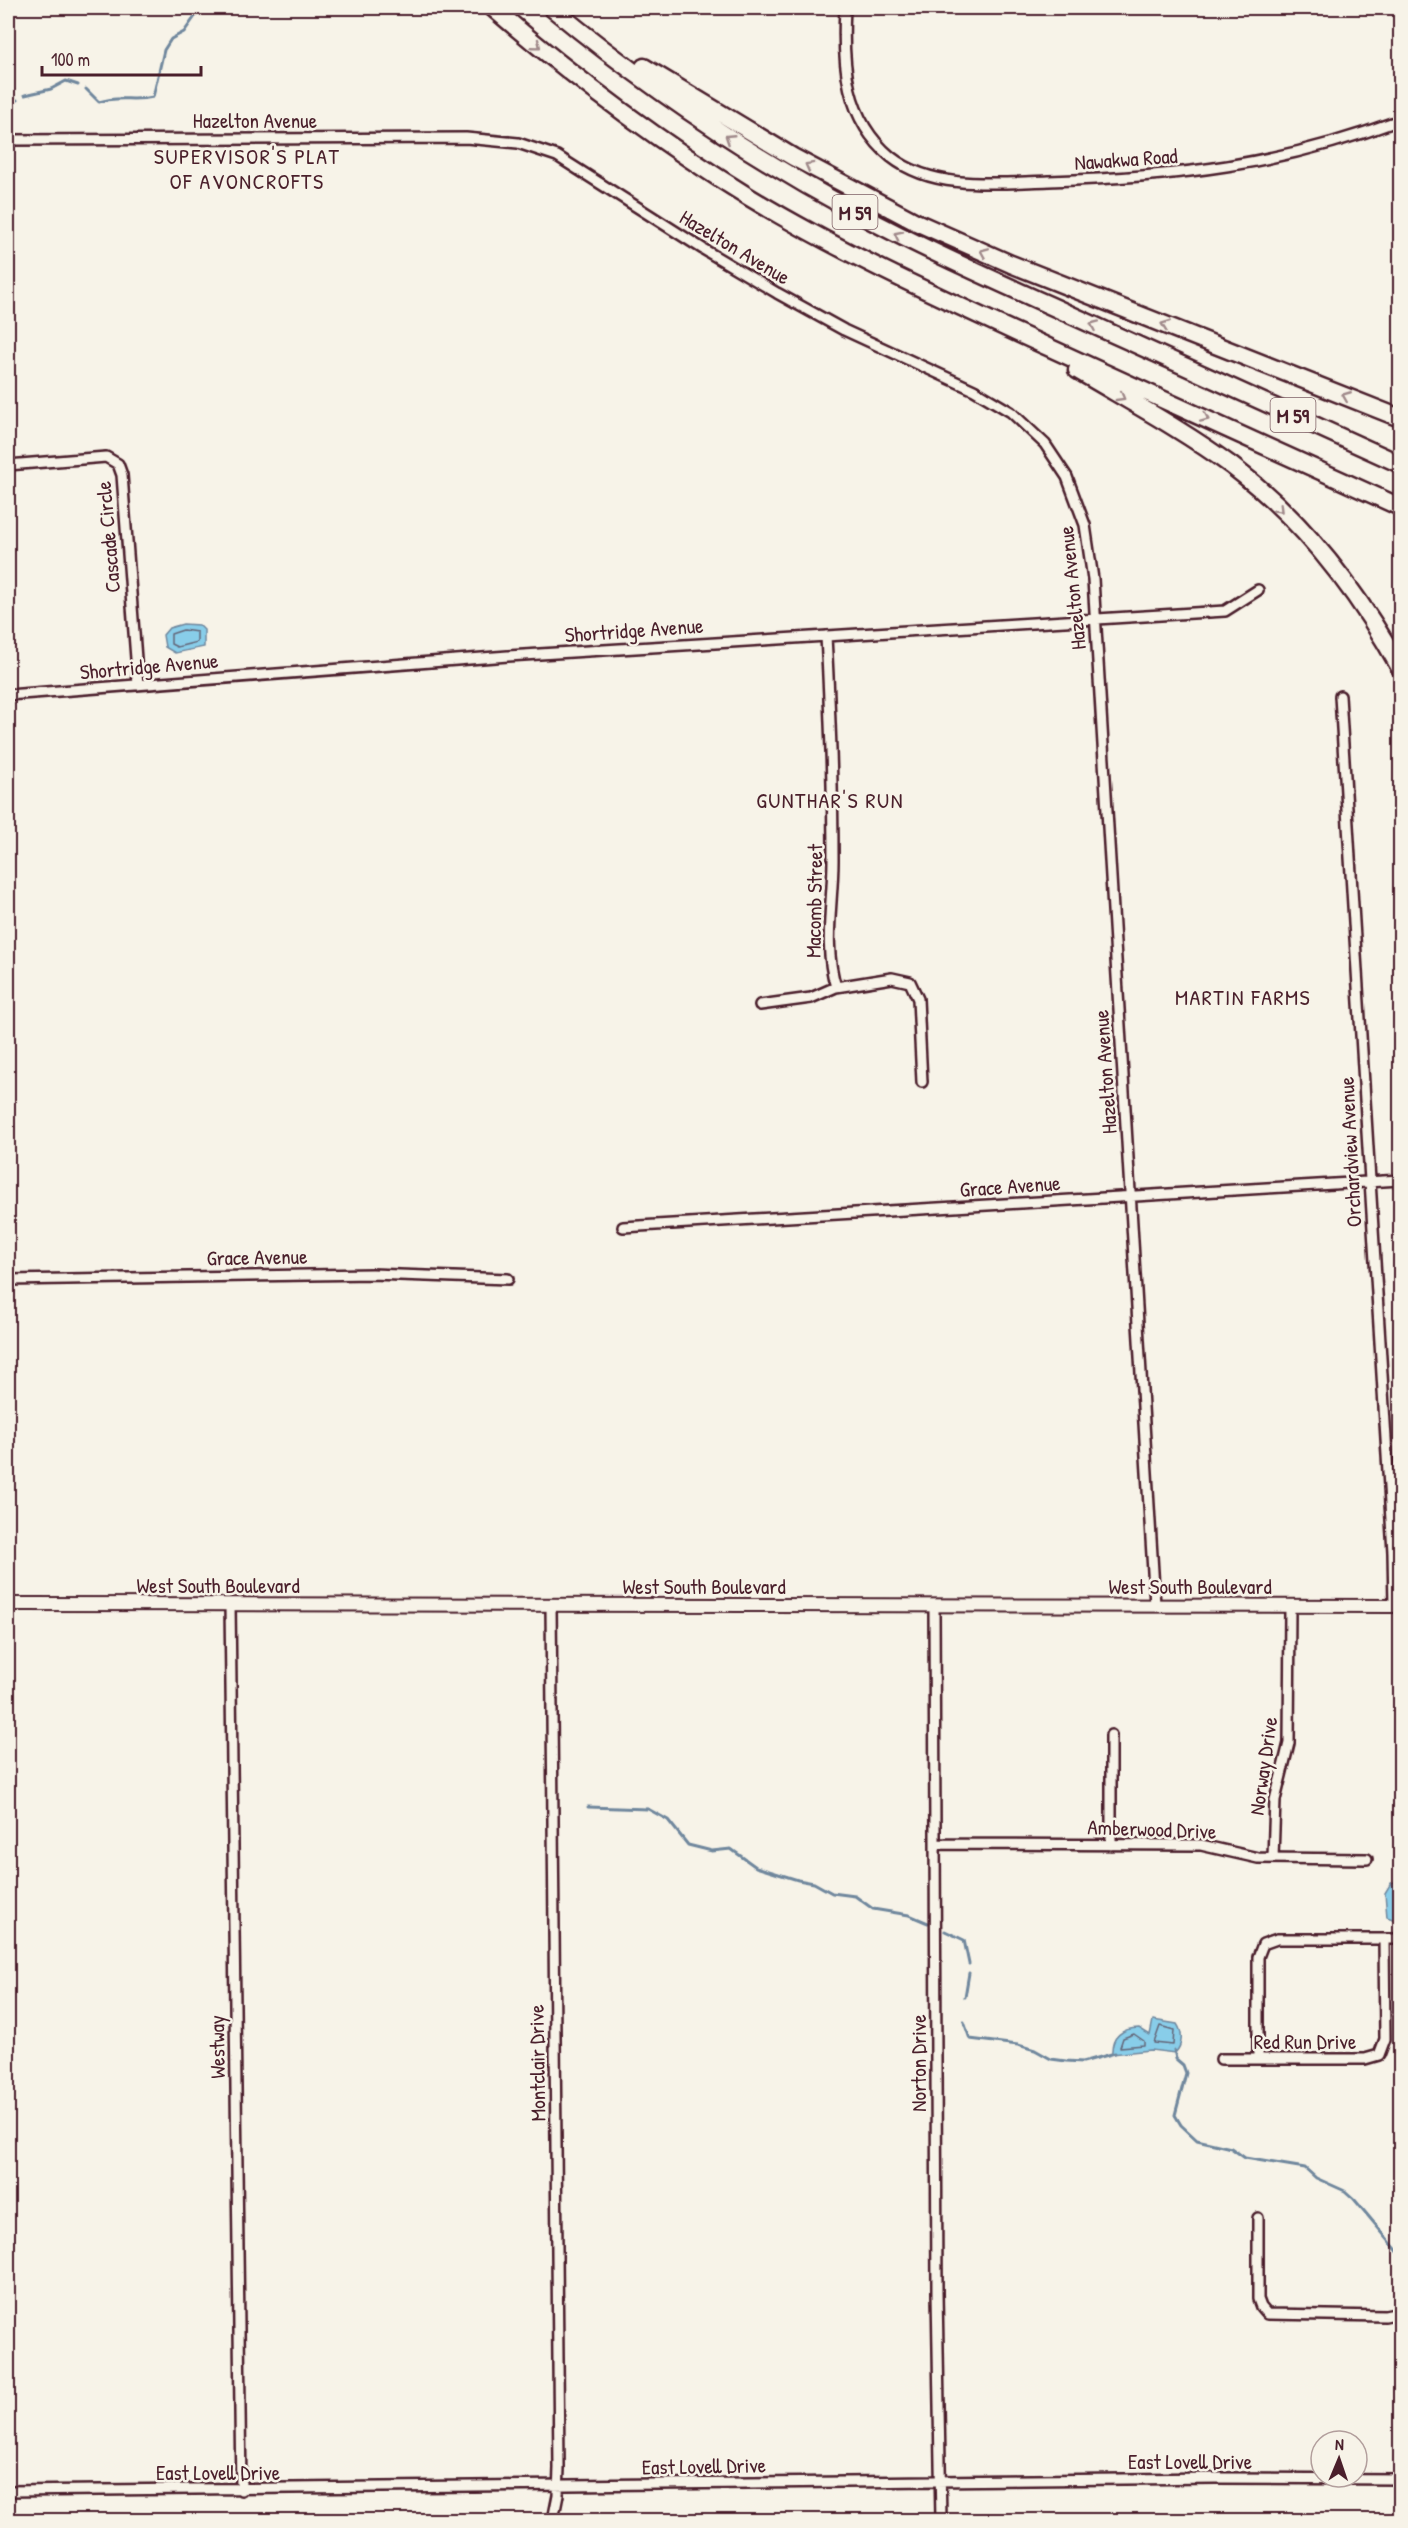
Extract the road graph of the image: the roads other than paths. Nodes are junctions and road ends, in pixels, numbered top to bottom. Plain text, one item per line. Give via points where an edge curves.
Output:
1 (493, 8) edge
2 (552, 8) edge
3 (844, 8) edge
4 (1401, 120) edge
5 (8, 140) edge
6 (999, 324) junction
7 (1401, 418) edge
8 (1401, 464) edge
9 (8, 465) edge
10 (1401, 507) edge
11 (1258, 590) dead end
12 (1095, 619) junction
13 (826, 636) junction
14 (1401, 668) edge
15 (138, 685) junction
16 (8, 695) edge
17 (1340, 696) dead end
18 (836, 987) junction
19 (760, 1005) dead end
20 (922, 1082) dead end
21 (1401, 1180) edge
22 (1370, 1182) junction
23 (1130, 1197) junction
24 (623, 1227) dead end
25 (508, 1279) dead end
26 (8, 1280) edge
27 (8, 1604) edge
28 (230, 1604) junction
29 (551, 1605) junction
30 (934, 1605) junction
31 (1155, 1605) junction
32 (1397, 1606) edge
33 (1290, 1607) junction
34 (1111, 1735) dead end
35 (935, 1844) junction
36 (1111, 1845) junction
37 (1273, 1858) junction
38 (1368, 1859) dead end
39 (1384, 1940) junction
40 (1401, 1940) edge
41 (1221, 2059) dead end
42 (1258, 2059) junction
43 (1258, 2218) dead end
44 (1401, 2313) edge
45 (1401, 2479) edge
46 (941, 2482) junction
47 (559, 2487) junction
48 (241, 2490) junction
49 (8, 2491) edge
50 (553, 2520) edge
51 (941, 2520) edge

1 -> 6 highway, M 59 via 603,97 750,197 863,260
7 -> 2 highway via 1011,264 916,222 793,157
8 -> 2 highway, M 59 via 852,211 700,119
3 - 4 street, Nawakwa Road via 848,83 854,108 865,128 893,158 916,171 951,180 995,183 1212,170 1316,148
5 - 12 street, Hazelton Avenue via 477,138 525,145 557,156 777,293 844,330 974,390 1021,420 1058,461 1075,492 1088,540
6 -> 10 highway, M 59
6 -> 14 highway via 1194,440 1252,482 1344,578
9 - 15 street, Cascade Circle via 106,457 120,468
11 - 12 street, Shortridge Avenue via 1225,611
12 - 13 street, Shortridge Avenue
12 - 23 street, Hazelton Avenue
13 - 15 street, Shortridge Avenue
13 - 18 street, Macomb Street via 833,773 833,894 828,950
15 - 16 street, Shortridge Avenue
17 - 22 street, Orchardview Avenue
18 - 19 street via 805,999
18 - 20 street, Macomb Street via 892,978 910,982 918,999
21 - 22 street, Grace Avenue
22 - 23 street, Grace Avenue
22 - 32 street, Orchardview Avenue
23 - 24 street, Grace Avenue
23 - 31 street, Hazelton Avenue
25 - 26 street, Grace Avenue via 372,1274
27 - 28 street, West South Boulevard
28 - 29 street, West South Boulevard
28 - 48 street, Westway
29 - 30 street, West South Boulevard
29 - 47 street, Montclair Drive
30 - 31 street, West South Boulevard
30 - 35 street, Norton Drive
31 - 33 street, West South Boulevard
32 - 33 street, West South Boulevard
33 - 37 street, Norway Drive via 1289,1743 1275,1800
34 - 36 street
35 - 36 street, Amberwood Drive
35 - 46 street, Norton Drive
36 - 37 street, Amberwood Drive via 1207,1845 1246,1856
37 - 38 street, Amberwood Drive
39 - 40 street
39 - 42 street, Red Run Drive via 1385,2039 1379,2055 1365,2059
39 - 42 street via 1277,1939 1263,1944 1258,1957
41 - 42 street, Red Run Drive
43 - 44 street via 1258,2299 1267,2314
45 - 46 street, East Lovell Drive
46 - 47 street, East Lovell Drive
46 - 51 street, Norton Drive
47 - 48 street, East Lovell Drive
47 - 50 street, Montclair Drive
48 - 49 street, East Lovell Drive

